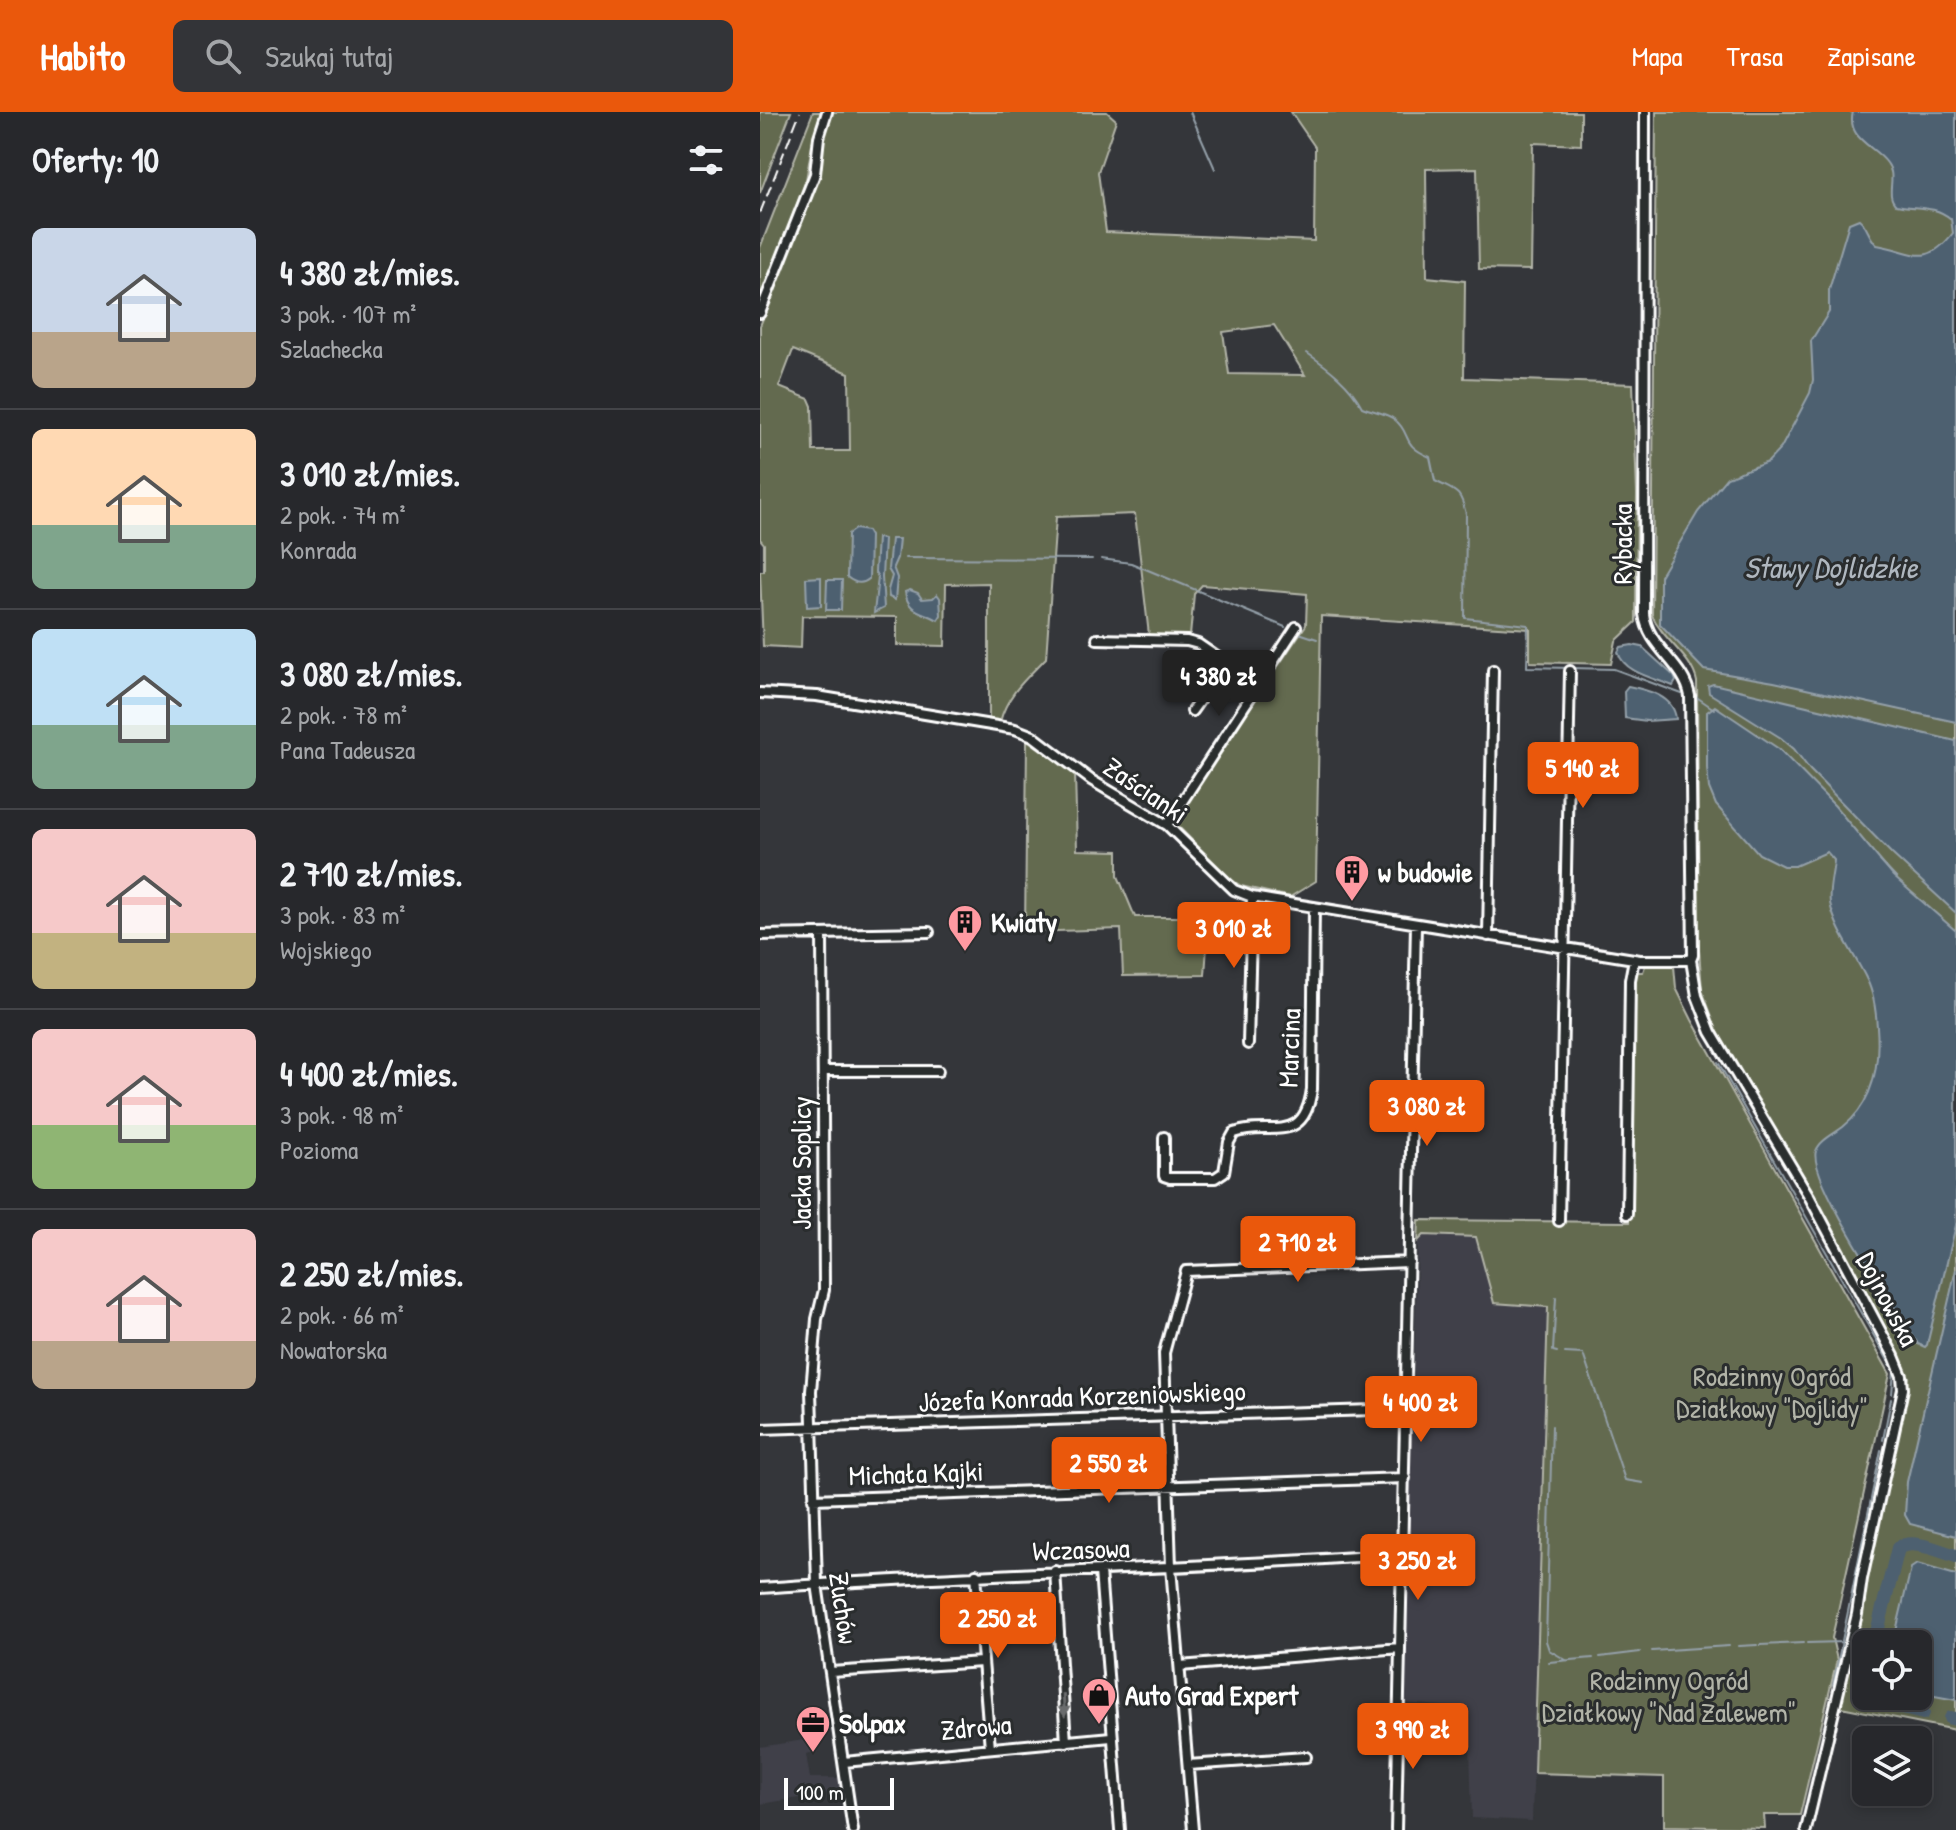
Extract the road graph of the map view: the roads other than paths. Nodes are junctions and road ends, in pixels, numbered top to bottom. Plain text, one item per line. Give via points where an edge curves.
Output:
1 (827, 112) edge
2 (1645, 112) edge
3 (760, 313) edge
4 (1296, 627) dead end
5 (1097, 639) dead end
6 (1226, 663) junction
7 (1493, 670) dead end
8 (1570, 671) dead end
9 (1259, 686) junction
10 (760, 693) edge
11 (1192, 711) dead end
12 (1167, 825) junction
13 (1252, 897) junction
14 (1314, 907) junction
15 (1416, 925) junction
16 (929, 932) dead end
17 (822, 934) junction
18 (760, 935) edge
19 (1488, 936) junction
20 (1565, 949) junction
21 (1634, 959) junction
22 (1691, 960) junction
23 (1248, 1044) dead end
24 (823, 1071) junction
25 (938, 1071) dead end
26 (1164, 1137) dead end
27 (1627, 1214) dead end
28 (1559, 1221) dead end
29 (1409, 1262) junction
30 (811, 1391) joint
31 (1405, 1409) junction
32 (1166, 1415) junction
33 (811, 1427) junction
34 (760, 1429) edge
35 (1405, 1478) junction
36 (1167, 1487) junction
37 (813, 1499) junction
38 (1403, 1554) junction
39 (1171, 1567) junction
40 (1055, 1571) junction
41 (1100, 1571) junction
42 (976, 1574) junction
43 (817, 1584) junction
44 (760, 1588) edge
45 (1400, 1648) junction
46 (982, 1662) junction
47 (1180, 1666) junction
48 (831, 1672) junction
49 (1111, 1737) junction
50 (1066, 1742) junction
51 (990, 1748) junction
52 (1306, 1757) dead end
53 (844, 1762) junction
54 (1188, 1765) junction
55 (853, 1830) edge
56 (1120, 1830) edge
57 (1193, 1830) edge
58 (1396, 1830) edge
59 (1806, 1830) edge

1 - 3 street via 815,174
2 - 22 street, Rybacka via 1644,614 1651,637 1685,676 1690,696
4 - 9 street
5 - 6 street via 1187,641
6 - 9 street
6 - 11 street
7 - 19 street
8 - 20 street
9 - 12 street
10 - 12 street, Zaścianki via 817,696 1015,729
12 - 13 street, Zaścianki via 1234,890
13 - 14 street, Zaścianki
13 - 23 street
14 - 15 street, Zaścianki
14 - 26 street, Marcina via 1312,1089 1306,1111 1287,1128 1234,1133 1224,1172 1215,1178 1164,1176
15 - 19 street, Zaścianki
15 - 29 street
16 - 17 street
17 - 18 street
17 - 24 street, Jacka Soplicy
19 - 20 street, Zaścianki
20 - 21 street, Zaścianki
20 - 28 street
21 - 22 street, Zaścianki
21 - 27 street
22 - 59 street, Dojnowska via 1711,1032 1809,1196 1902,1376 1857,1614
24 - 25 street
24 - 30 street, Jacka Soplicy via 824,1290
29 - 31 street
29 - 32 street via 1186,1271 1166,1340
30 - 33 street, Zuchów
31 - 32 street, Józefa Konrada Korzeniowskiego
31 - 35 street
32 - 33 street, Józefa Konrada Korzeniowskiego
32 - 36 street
33 - 34 street, Józefa Konrada Korzeniowskiego
33 - 37 street, Zuchów
35 - 36 street, Michała Kajki
35 - 38 street
36 - 37 street, Michała Kajki
36 - 39 street
37 - 43 street, Zuchów
38 - 39 street, Wczasowa
38 - 45 street
39 - 41 street, Wczasowa
39 - 47 street
40 - 41 street, Wczasowa
40 - 42 street, Wczasowa
40 -> 50 street
41 - 49 street
42 - 43 street, Wczasowa
42 - 46 street
43 - 44 street, Wczasowa
43 - 48 street, Zuchów
45 - 47 street
45 - 58 street
46 - 48 street
46 - 51 street
47 - 54 street
48 - 53 street, Zuchów
49 - 50 street, Zdrowa
49 - 56 street
50 - 51 street, Zdrowa
51 - 53 street, Zdrowa
52 - 54 street
53 - 55 street, Zuchów
54 - 57 street

